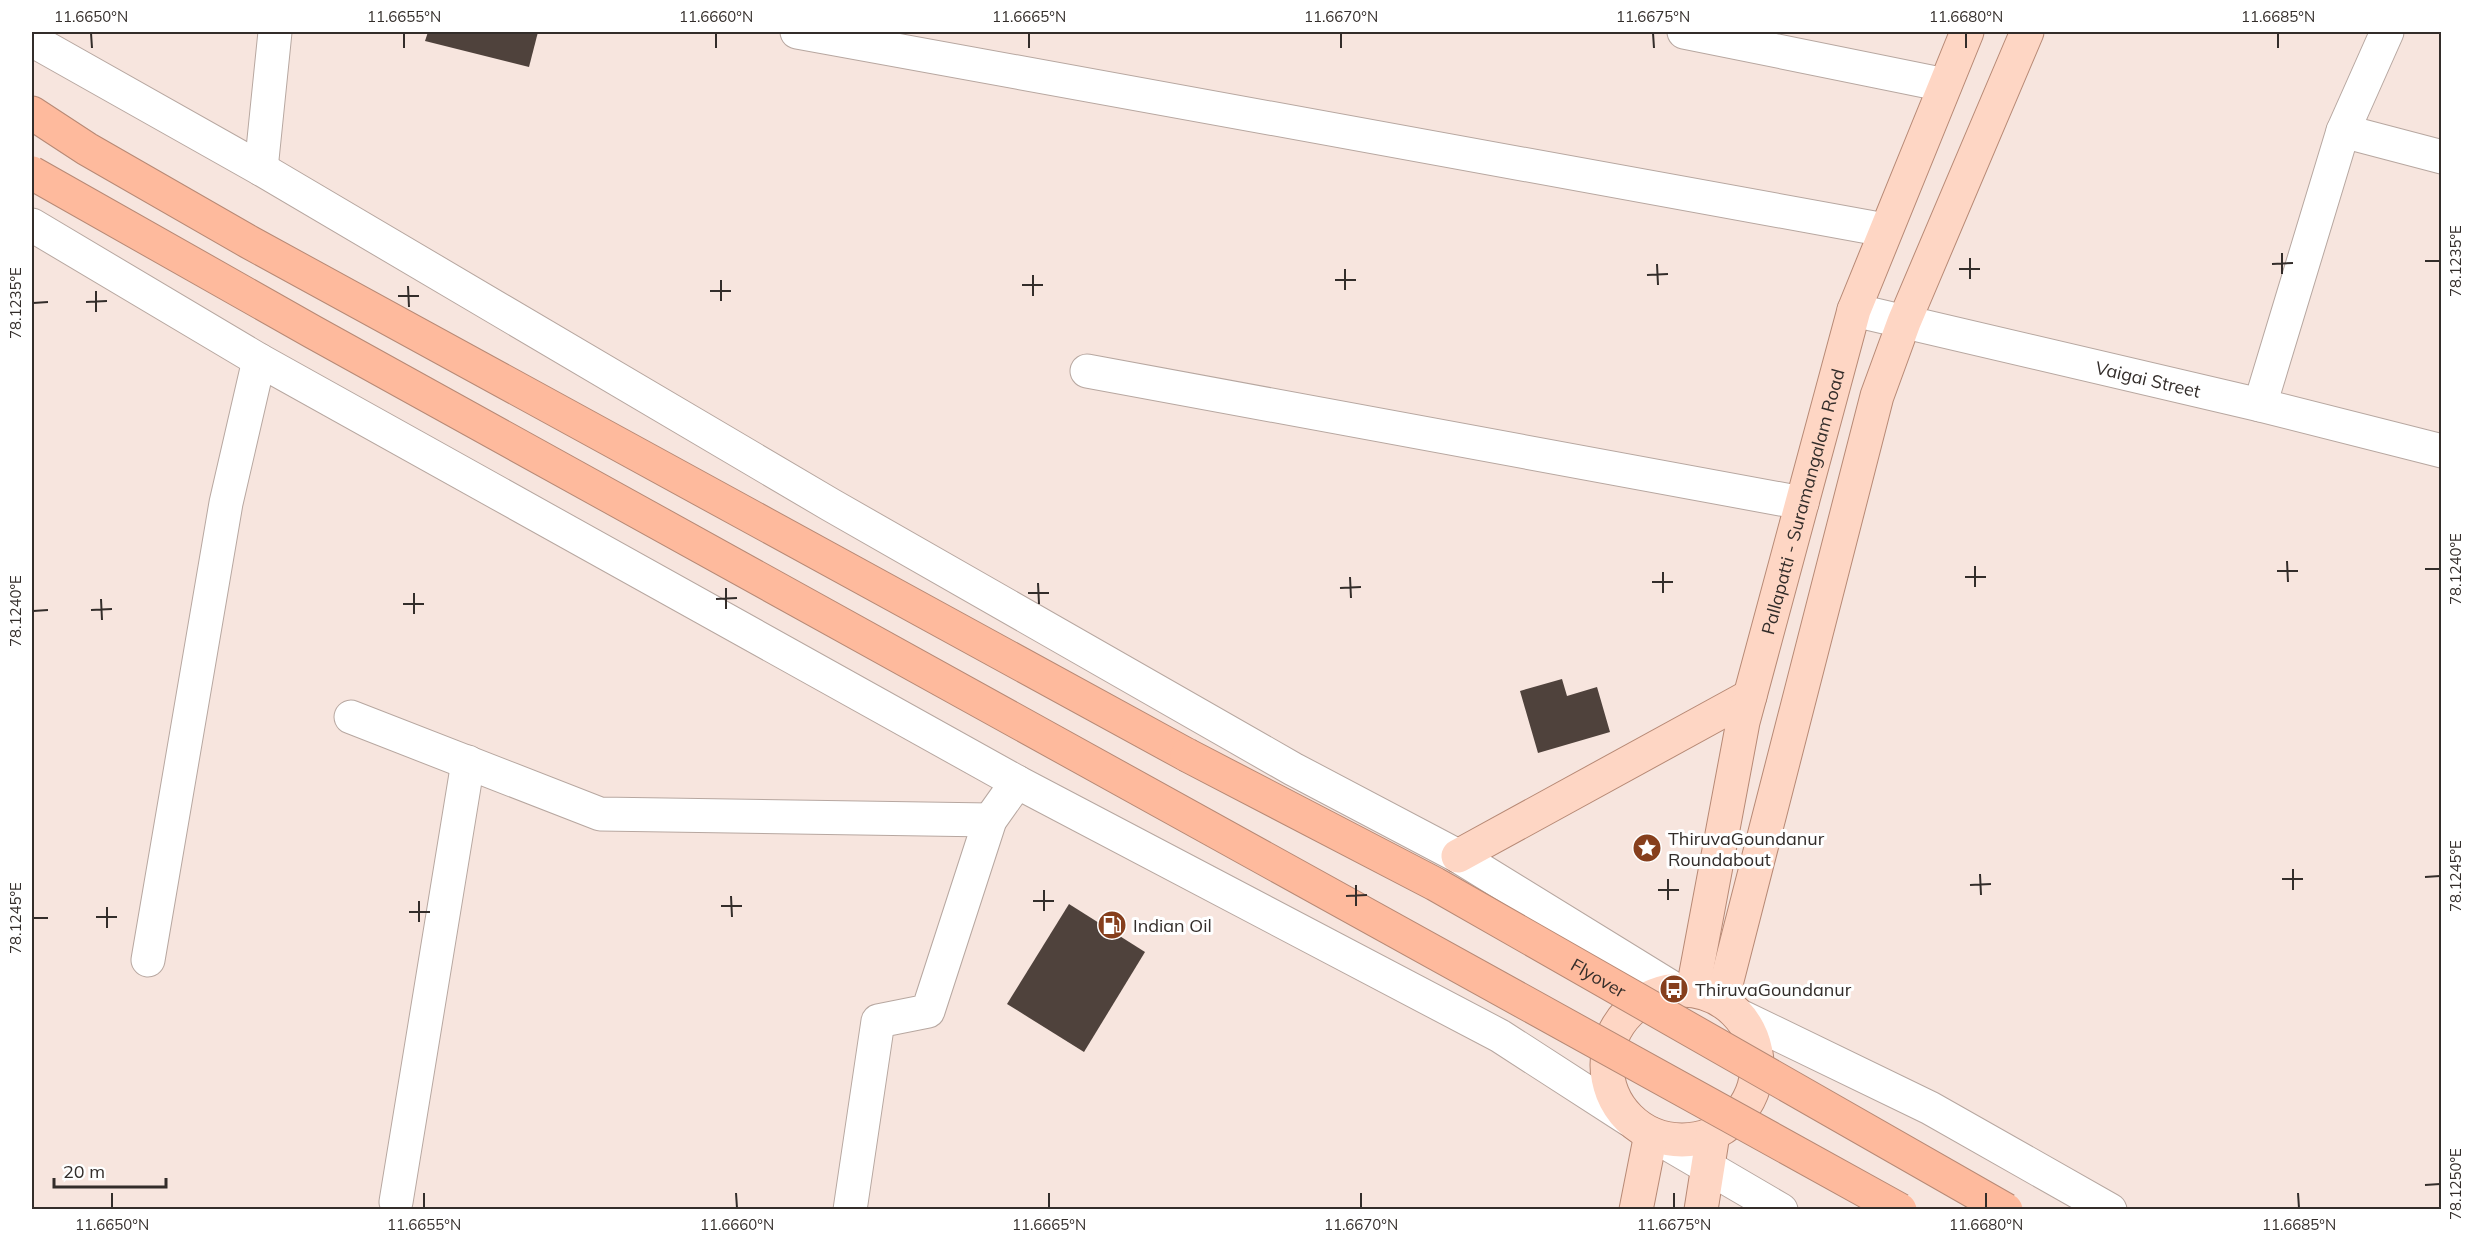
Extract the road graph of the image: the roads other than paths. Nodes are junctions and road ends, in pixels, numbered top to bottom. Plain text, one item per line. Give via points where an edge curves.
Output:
1 (275, 32) edge
2 (797, 32) edge
3 (1684, 32) edge
4 (1966, 32) edge
5 (2027, 32) edge
6 (2387, 32) edge
7 (32, 40) edge
8 (1945, 85) junction
9 (32, 114) edge
10 (2343, 131) junction
11 (2442, 157) edge
12 (261, 169) junction
13 (32, 173) edge
14 (32, 225) edge
15 (1885, 230) junction
16 (1854, 310) junction
17 (1904, 322) junction
18 (259, 360) junction
19 (1087, 370) dead end
20 (2260, 405) junction
21 (2442, 451) edge
22 (1802, 503) junction
23 (1750, 696) junction
24 (351, 717) dead end
25 (468, 762) junction
26 (1017, 782) junction
27 (990, 820) junction
28 (1458, 856) junction
29 (148, 960) dead end
30 (1708, 999) junction
31 (1641, 1127) junction
32 (1713, 1134) junction
33 (1708, 1168) junction
34 (396, 1202) dead end
35 (850, 1209) edge
36 (1636, 1209) edge
37 (1701, 1209) edge
38 (1781, 1209) edge
39 (1900, 1209) edge
40 (2006, 1209) edge
41 (2110, 1209) edge

1 - 12 street
2 - 15 street
3 - 8 street
4 - 8 main road, Pallapatti - Suramangalam Road
5 - 17 main road
6 - 10 street
7 - 12 street
8 - 15 main road, Pallapatti - Suramangalam Road
9 - 40 highway, Flyover, bridge via 249,242 1187,755 1434,884
10 - 11 street
10 - 20 street
12 - 28 street via 872,528 1293,769
13 - 39 highway, bridge
14 - 18 street
15 - 16 main road, Pallapatti - Suramangalam Road
16 - 17 street, Vaigai Street
16 - 22 main road, Pallapatti - Suramangalam Road
17 - 20 street, Vaigai Street
17 - 30 main road via 1877,396
18 - 26 street
18 - 29 street via 226,503
19 - 22 street
20 - 21 street, Vaigai Street
22 - 23 main road, Pallapatti - Suramangalam Road
23 - 28 main road
23 - 30 main road, Pallapatti - Suramangalam Road via 1741,733
24 - 25 street
25 - 27 street via 600,814
25 - 34 street
26 - 27 street
26 - 31 street via 1500,1036
27 - 35 street via 928,1011 878,1021
28 - 30 street
30 - 31 main road via 1653,995 1621,1021 1611,1041 1609,1083 1617,1103
30 - 32 main road via 1752,1036 1757,1059 1756,1082 1747,1103 1732,1122
30 - 41 street via 1930,1108
31 - 32 main road via 1671,1140 1693,1140
31 - 33 street
31 - 36 main road
32 - 33 main road
33 - 37 main road
33 - 38 street

